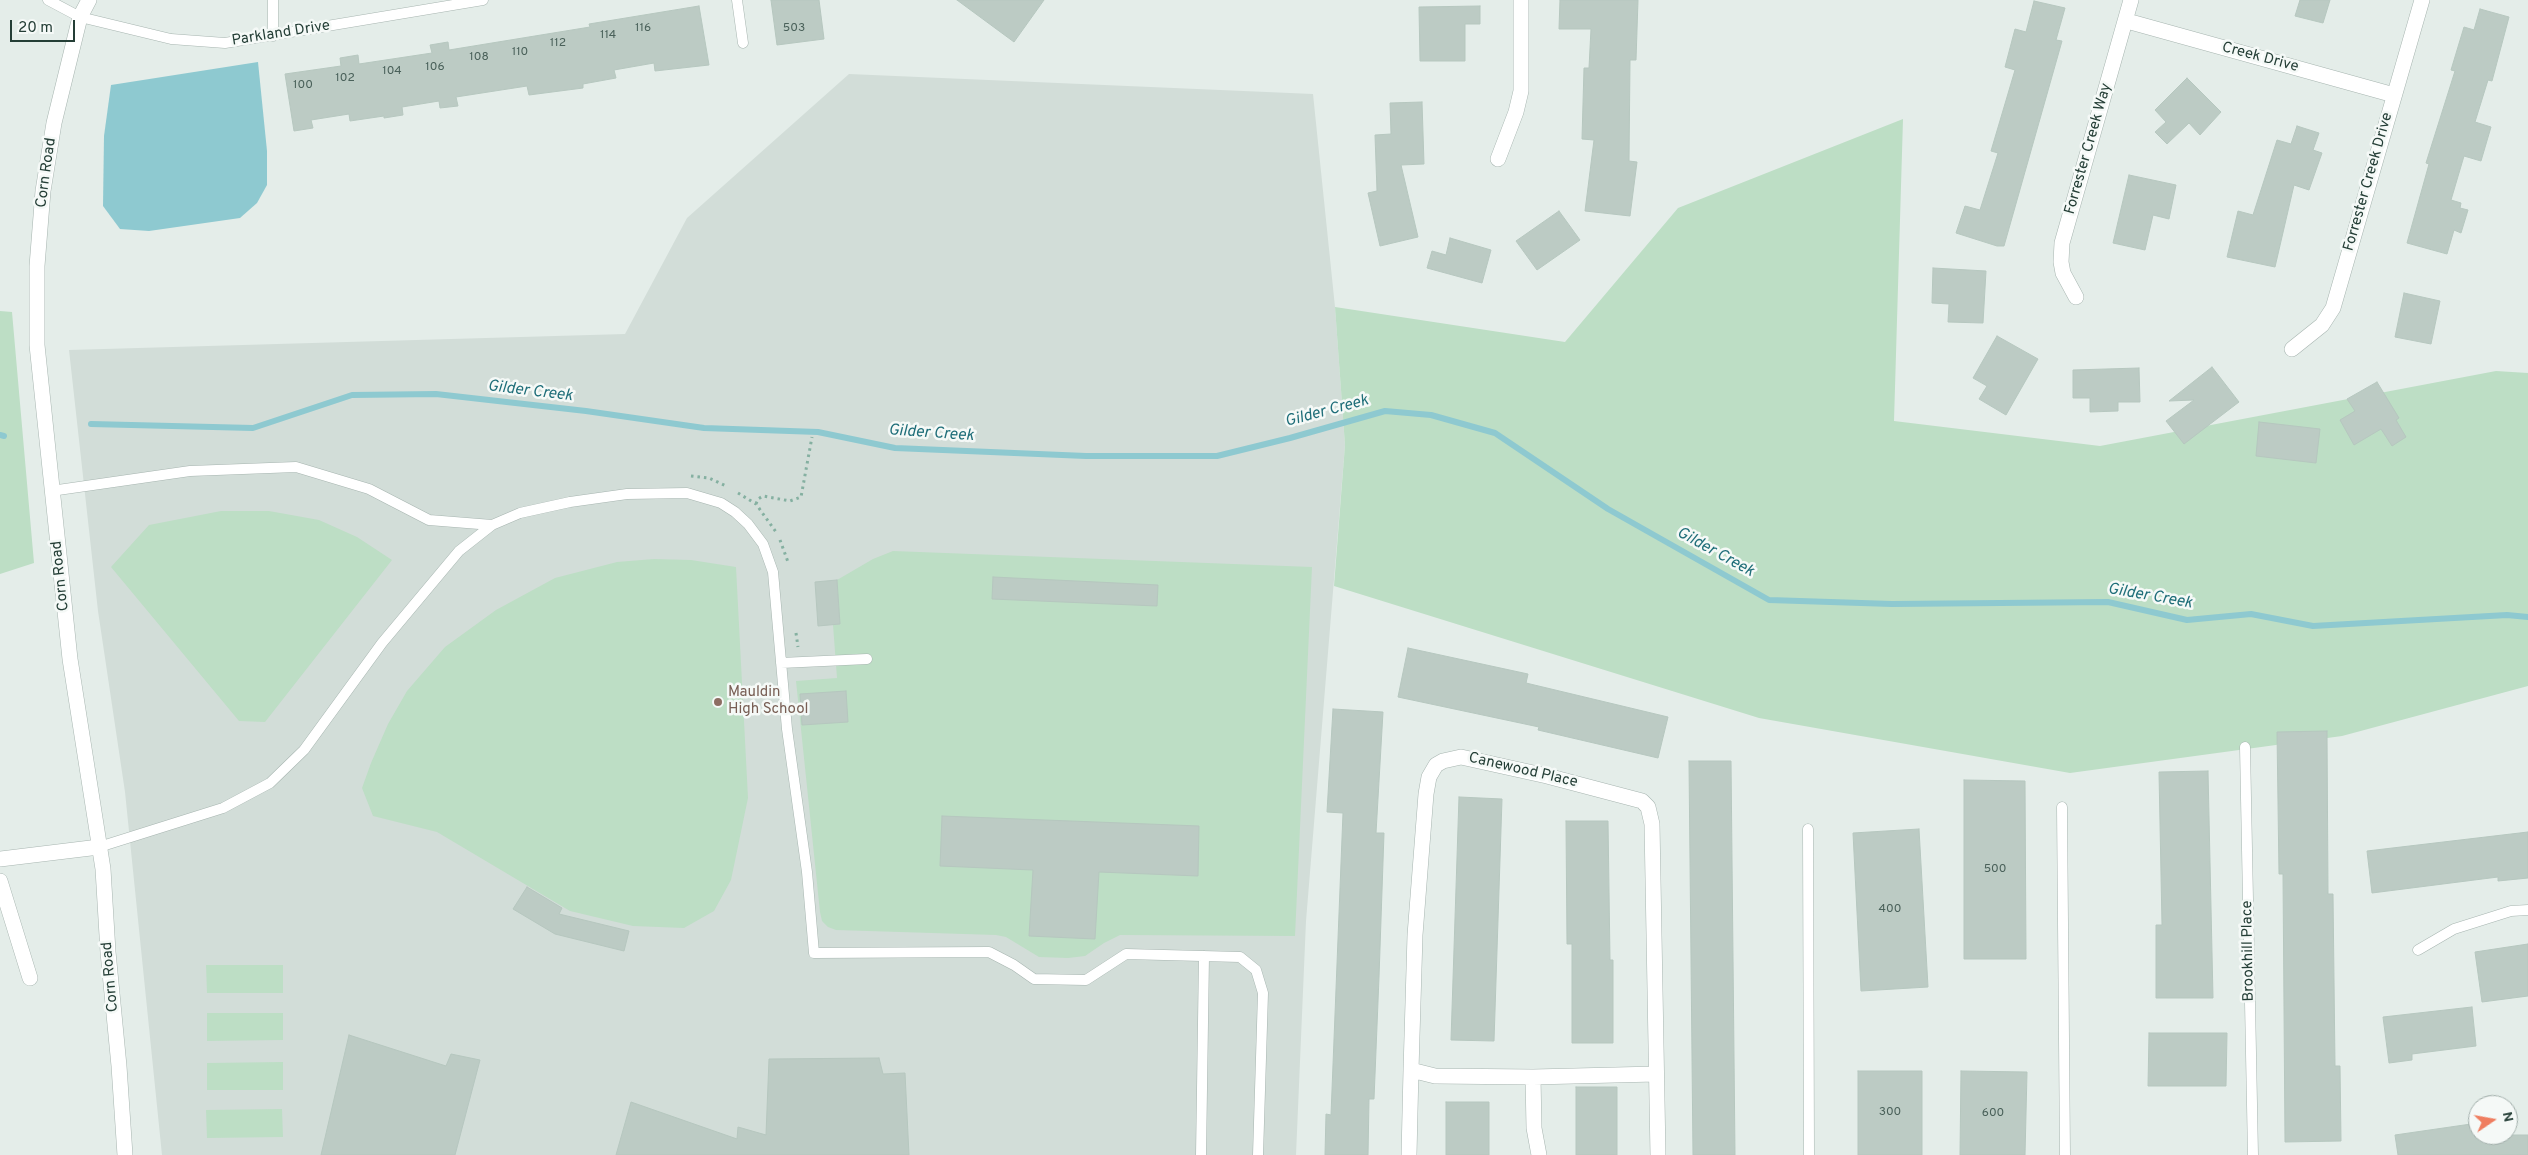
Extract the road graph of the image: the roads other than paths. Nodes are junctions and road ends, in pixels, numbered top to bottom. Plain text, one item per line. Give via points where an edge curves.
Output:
1 (48, 0) edge
2 (89, 0) edge
3 (273, 0) edge
4 (483, 0) edge
5 (737, 0) edge
6 (1521, 0) edge
7 (2131, 0) edge
8 (2422, 0) edge
9 (80, 17) junction
10 (2127, 22) junction
11 (273, 36) junction
12 (743, 43) dead end
13 (2394, 95) junction
14 (1498, 159) dead end
15 (2076, 297) dead end
16 (2292, 349) dead end
17 (51, 491) junction
18 (492, 525) junction
19 (867, 659) dead end
20 (782, 663) junction
21 (2246, 747) dead end
22 (2062, 807) dead end
23 (1808, 829) dead end
24 (99, 847) junction
25 (0, 859) edge
26 (0, 881) edge
27 (2528, 910) edge
28 (2418, 950) dead end
29 (1204, 956) junction
30 (30, 978) dead end
31 (1412, 1070) junction
32 (1656, 1074) junction
33 (1533, 1077) junction
34 (125, 1155) edge
35 (1201, 1155) edge
36 (1258, 1155) edge
37 (1409, 1155) edge
38 (1539, 1155) edge
39 (1658, 1155) edge
40 (1809, 1155) edge
41 (2065, 1155) edge
42 (2253, 1155) edge

1 - 9 lane, Parkland Drive
2 - 9 street, Corn Road
3 - 11 lane
4 - 11 lane, Parkland Drive
5 - 12 lane
6 - 14 street via 1521,90
7 - 10 street, Forrester Creek Way
8 - 13 street, Forrester Creek Drive
9 - 11 lane, Parkland Drive via 172,39 225,43
9 - 17 street, Corn Road via 54,123 43,191 37,266 37,345
10 - 13 street, Creek Drive
10 - 15 street, Forrester Creek Way via 2062,243 2063,273
13 - 16 street, Forrester Creek Drive via 2333,308 2322,325
17 - 18 lane via 190,471 296,467 369,490 429,520
17 - 24 street, Corn Road via 70,659
18 - 20 lane via 520,513 627,494 687,493 721,503 748,524 763,544 773,572
18 - 24 lane via 459,551 382,643 304,750 270,782 223,808
19 - 20 lane
20 - 29 lane via 814,953 990,952 1034,979 1076,980 1086,980 1126,954
21 - 42 lane, Brookhill Place
22 - 41 lane
23 - 40 lane
24 - 25 street
24 - 34 street, Corn Road
26 - 30 street
27 - 28 lane via 2512,911 2454,929
29 - 35 lane
29 - 36 lane via 1240,957 1256,970 1263,993
31 - 32 street, Canewood Place via 1415,935 1426,794 1429,777 1436,765 1443,760 1461,757 1566,781 1642,801 1648,806 1652,824
31 - 33 street via 1435,1076
31 - 37 street, Canewood Place
32 - 33 street
32 - 39 street, Canewood Place
33 - 38 street via 1534,1128

